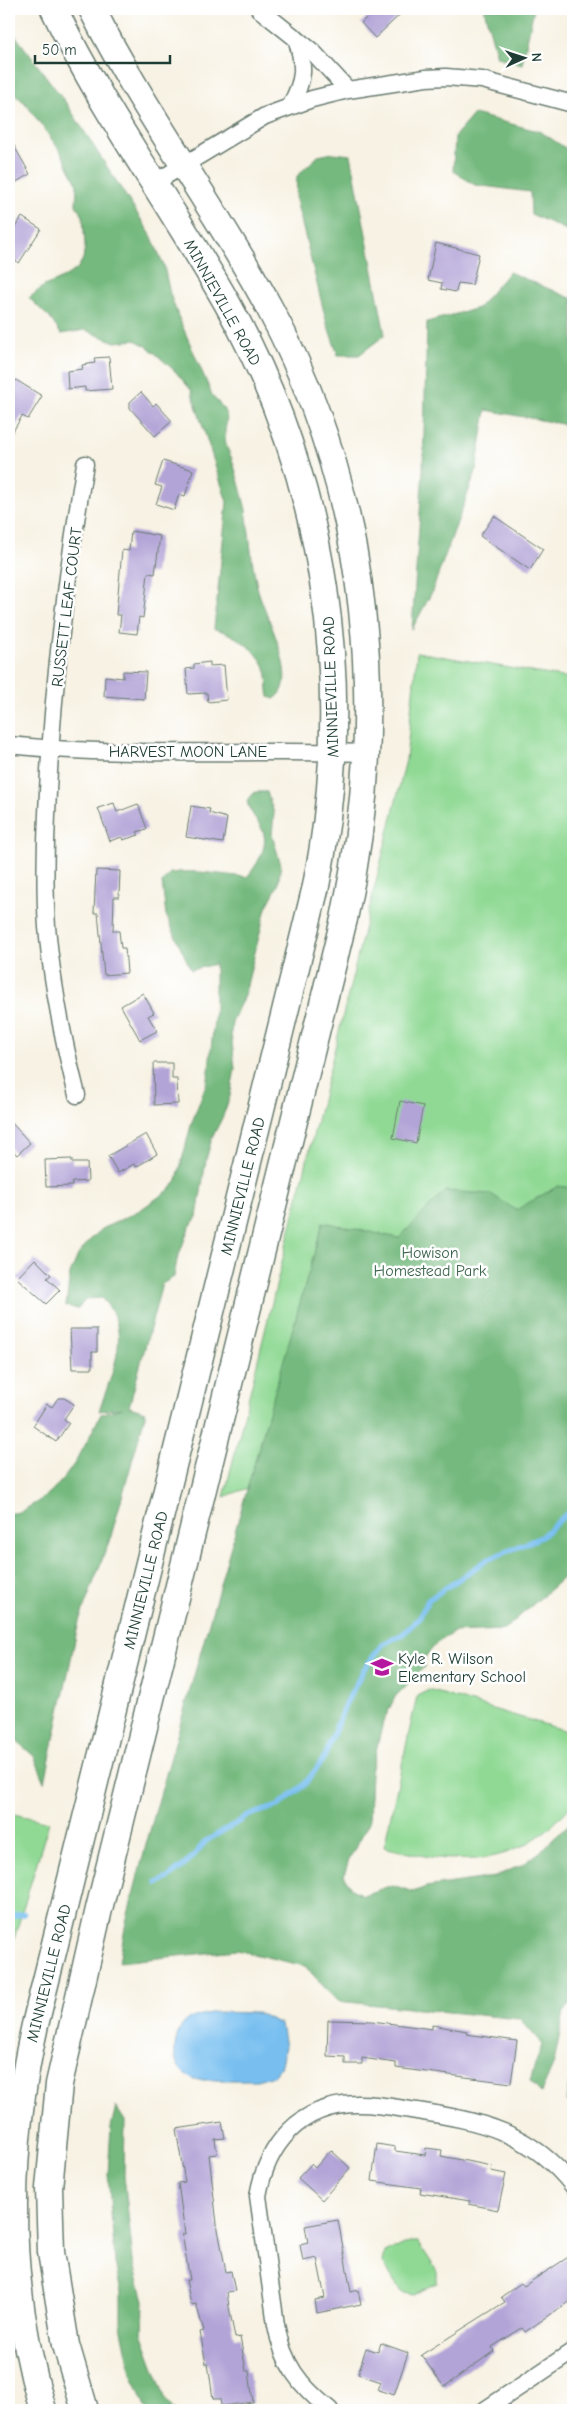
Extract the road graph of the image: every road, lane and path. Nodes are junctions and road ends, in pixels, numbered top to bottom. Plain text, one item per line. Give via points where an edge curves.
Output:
1 (54, 9) edge
2 (92, 9) edge
3 (259, 9) edge
4 (295, 36) junction
5 (348, 90) junction
6 (573, 104) edge
7 (290, 106) junction
8 (184, 165) junction
9 (154, 183) junction
10 (85, 464) dead end
11 (9, 745) edge
12 (50, 750) junction
13 (333, 752) junction
14 (368, 753) junction
15 (77, 1095) dead end
16 (573, 2186) edge
17 (573, 2351) edge
18 (43, 2410) edge
19 (85, 2410) edge
20 (330, 2410) edge
21 (485, 2410) edge

1 - 9 main road, MINNIEVILLE ROAD via 87,72
2 - 8 main road
3 - 4 street
4 - 5 street
4 - 7 street via 303,67 300,86
5 - 6 street via 446,77 482,80
5 - 7 street
7 - 8 street via 247,126
8 - 9 street
8 - 14 main road via 283,333 333,464 356,559 364,622 369,693
9 - 13 main road, MINNIEVILLE ROAD via 242,332 266,381 294,455 316,536 326,602 334,700
10 - 12 street, RUSSETT LEAF COURT via 60,635
11 - 12 street, HARVEST MOON LANE
12 - 13 street, HARVEST MOON LANE
12 - 15 street, RUSSETT LEAF COURT via 45,853 47,926 54,987
13 - 14 street, HARVEST MOON LANE
13 - 18 main road, MINNIEVILLE ROAD via 328,822 316,886 140,1592 24,2078 15,2162 15,2253 23,2327
14 - 19 main road via 360,838 344,919 59,2084 49,2188 51,2252 63,2330
16 - 20 street via 562,2170 538,2151 485,2123 463,2118 356,2104 317,2112 287,2131 268,2160 258,2196 278,2341 297,2380
17 - 21 street

